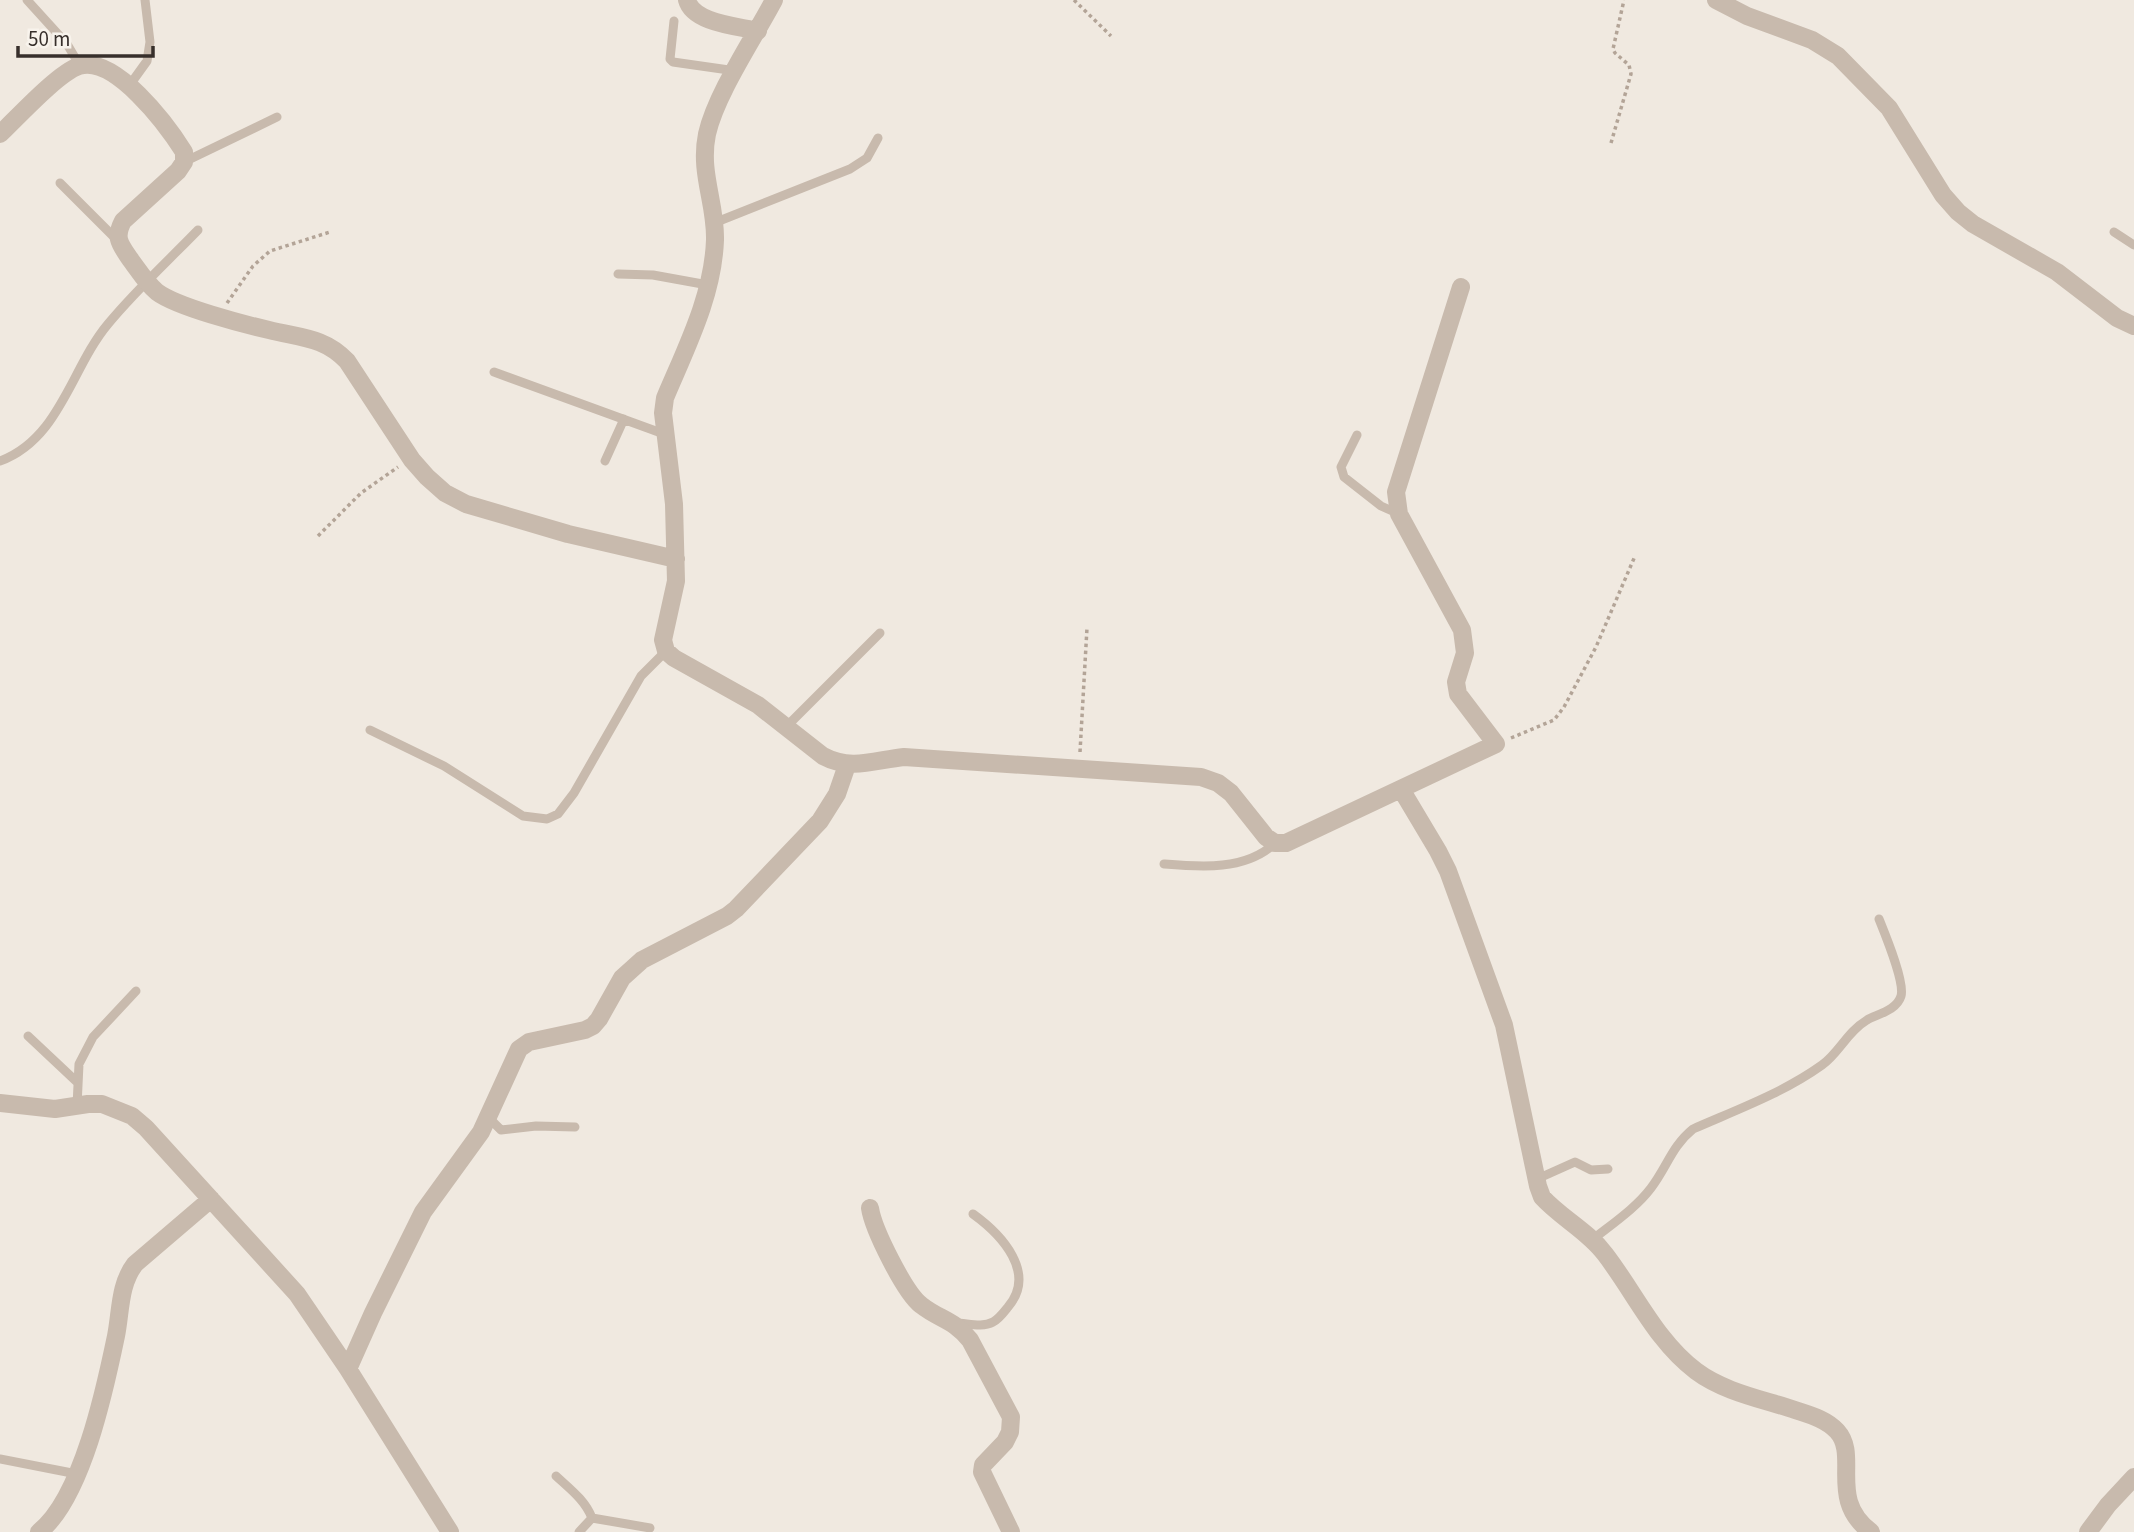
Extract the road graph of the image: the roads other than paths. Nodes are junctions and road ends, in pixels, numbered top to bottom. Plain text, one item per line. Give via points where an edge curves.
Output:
1 (27, 0) edge
2 (145, 0) edge
3 (687, 0) edge
4 (774, 0) edge
5 (1716, 0) edge
6 (674, 21) dead end
7 (758, 31) junction
8 (80, 66) junction
9 (736, 71) junction
10 (129, 86) junction
11 (277, 117) dead end
12 (0, 134) edge
13 (878, 138) dead end
14 (184, 162) junction
15 (60, 183) dead end
16 (714, 223) junction
17 (198, 230) dead end
18 (2114, 232) dead end
19 (120, 243) junction
20 (2134, 245) edge
21 (618, 274) dead end
22 (146, 283) junction
23 (708, 285) junction
24 (1461, 288) dead end
25 (2134, 326) edge
26 (494, 372) dead end
27 (624, 419) junction
28 (664, 433) junction
29 (1357, 435) dead end
30 (0, 461) edge
31 (605, 461) dead end
32 (1399, 514) junction
33 (676, 559) junction
34 (880, 633) dead end
35 (666, 651) junction
36 (787, 726) junction
37 (370, 730) dead end
38 (847, 765) junction
39 (1401, 789) junction
40 (1275, 843) junction
41 (1164, 864) dead end
42 (1879, 919) dead end
43 (136, 991) dead end
44 (28, 1036) dead end
45 (78, 1083) junction
46 (0, 1103) edge
47 (77, 1105) junction
48 (489, 1118) junction
49 (575, 1127) dead end
50 (1608, 1169) dead end
51 (1536, 1179) junction
52 (211, 1199) junction
53 (870, 1208) dead end
54 (973, 1214) dead end
55 (1592, 1240) junction
56 (954, 1323) junction
57 (348, 1369) junction
58 (0, 1459) edge
59 (77, 1474) junction
60 (556, 1476) dead end
61 (2134, 1477) edge
62 (592, 1518) junction
63 (650, 1528) dead end
64 (39, 1532) edge
65 (450, 1532) edge
66 (579, 1532) edge
67 (1011, 1532) edge
68 (1871, 1532) edge
69 (2088, 1532) edge

1 - 8 lane via 67,44
2 - 10 lane via 150,42 147,61
3 - 7 street via 698,16
4 - 7 street
5 - 25 street via 1819,43 1839,56 1889,108 1958,212
6 - 9 lane via 673,62
7 - 9 street
8 - 10 street via 110,71
8 - 12 street via 65,74
9 - 16 street via 716,107 704,151
10 - 14 street via 176,140
11 - 14 lane
13 - 16 lane via 867,158 850,169
14 - 19 street via 123,221 118,231
15 - 19 lane
16 - 23 street
17 - 22 lane
18 - 20 lane
19 - 22 street
21 - 23 lane
22 - 30 lane via 90,348 58,411 34,440
22 - 33 street via 176,302 320,341 336,350 412,460 445,493 466,504
23 - 28 street via 665,398
24 - 32 street via 1396,492
26 - 27 lane
27 - 28 lane
27 - 31 lane
28 - 33 street
29 - 32 lane via 1342,467 1343,478
32 - 39 street via 1462,631 1465,653 1456,682 1458,694 1496,744
33 - 35 street via 675,594 663,640
34 - 36 lane
35 - 36 street
35 - 37 lane via 641,676 574,793 558,814 547,819 523,816 444,766
36 - 38 street via 824,756
38 - 40 street via 904,757 1201,777 1231,793
38 - 48 street via 837,794 820,821 736,909 631,968 593,1026 528,1042 519,1049
39 - 40 street via 1286,843
39 - 51 street via 1448,871 1504,1025
40 - 41 lane via 1262,854 1220,866
42 - 55 lane via 1898,972 1900,998 1846,1037 1825,1063 1793,1084 1693,1129 1680,1140 1648,1191
43 - 45 lane via 93,1037 79,1064
44 - 45 lane
45 - 47 lane
46 - 47 street via 43,1109
47 - 52 street via 103,1104 132,1116
48 - 49 lane via 501,1130
48 - 57 street via 423,1212
50 - 51 lane via 1591,1170 1574,1162
51 - 55 street via 1549,1205
52 - 57 street via 291,1286
52 - 59 street via 128,1273 87,1450
53 - 56 street via 912,1298
54 - 56 lane via 1009,1249 1019,1290 993,1323
55 - 68 street via 1667,1345 1698,1373 1818,1417 1839,1433 1844,1442 1847,1499 1852,1513
56 - 67 street via 970,1340 1012,1417 1005,1442 982,1472
57 - 65 street
58 - 59 lane
59 - 64 street via 58,1513
60 - 62 lane via 586,1504
61 - 69 street
62 - 63 lane
62 - 66 lane

